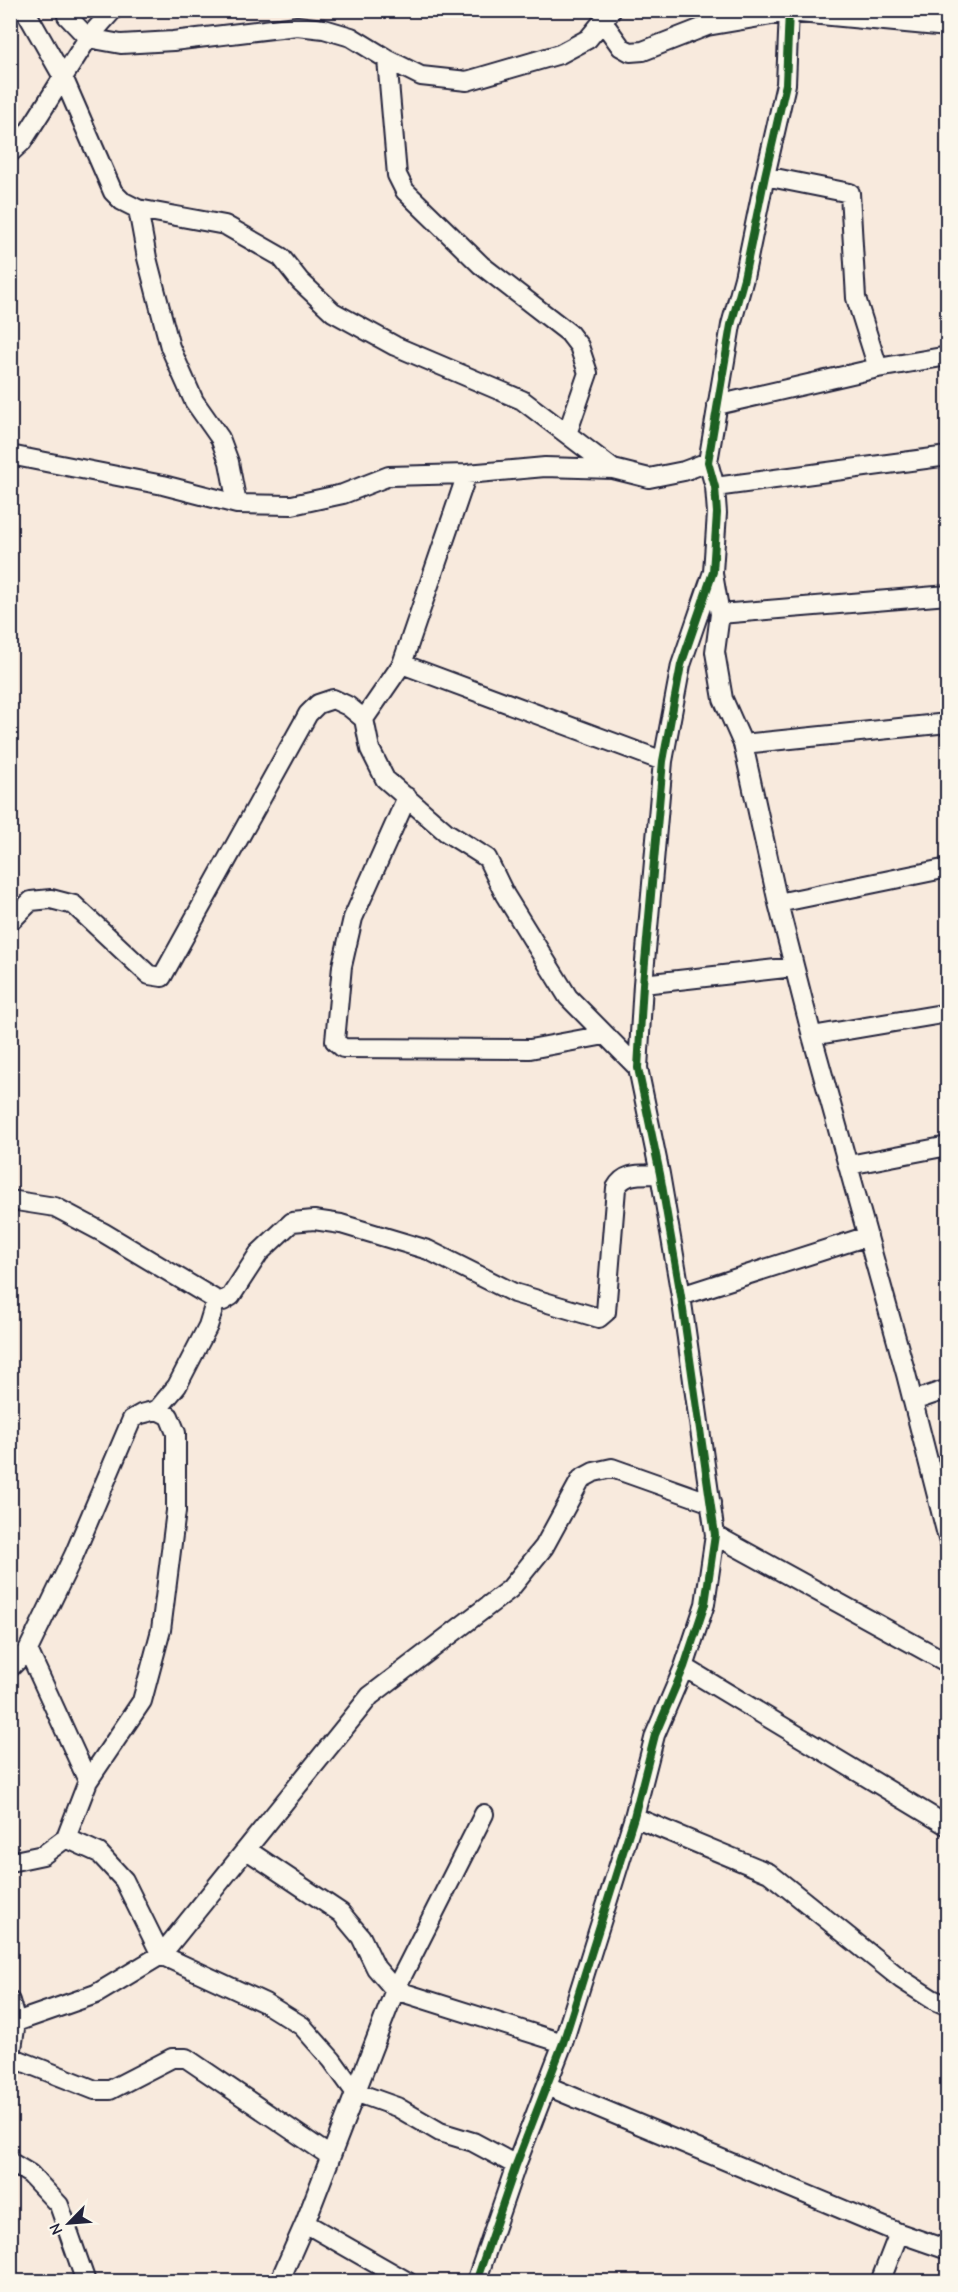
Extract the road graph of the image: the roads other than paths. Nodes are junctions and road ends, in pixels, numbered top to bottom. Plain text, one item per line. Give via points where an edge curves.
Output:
1 (25, 10) edge
2 (66, 10) edge
3 (113, 10) edge
4 (789, 11) edge
5 (607, 16) edge
6 (948, 27) edge
7 (88, 38) junction
8 (387, 60) junction
9 (63, 77) junction
10 (10, 153) edge
11 (765, 176) junction
12 (138, 209) junction
13 (948, 356) edge
14 (878, 368) junction
15 (717, 405) junction
16 (567, 434) junction
17 (10, 455) edge
18 (948, 456) edge
19 (708, 462) junction
20 (613, 469) junction
21 (466, 474) junction
22 (715, 487) junction
23 (237, 504) junction
24 (713, 572) junction
25 (948, 595) edge
26 (720, 614) junction
27 (402, 664) junction
28 (364, 719) junction
29 (948, 723) edge
30 (743, 744) junction
31 (663, 761) junction
32 (407, 797) junction
33 (948, 868) edge
34 (778, 903) junction
35 (10, 922) edge
36 (794, 967) junction
37 (643, 984) junction
38 (948, 1013) edge
39 (605, 1035) junction
40 (812, 1036) junction
41 (638, 1068) junction
42 (948, 1146) edge
43 (849, 1165) junction
44 (660, 1174) junction
45 (10, 1200) edge
46 (868, 1236) junction
47 (681, 1296) junction
48 (216, 1300) junction
49 (947, 1390) edge
50 (913, 1401) junction
51 (157, 1410) junction
52 (711, 1503) junction
53 (715, 1535) junction
54 (948, 1539) edge
55 (28, 1650) junction
56 (948, 1663) edge
57 (684, 1667) junction
58 (10, 1668) edge
59 (88, 1781) junction
60 (484, 1814) dead end
61 (634, 1817) junction
62 (948, 1826) edge
63 (66, 1838) junction
64 (247, 1850) junction
65 (10, 1862) edge
66 (161, 1955) junction
67 (394, 1990) junction
68 (10, 2001) edge
69 (948, 2006) edge
70 (16, 2022) junction
71 (563, 2043) junction
72 (11, 2057) edge
73 (10, 2062) edge
74 (547, 2086) junction
75 (355, 2092) junction
76 (330, 2156) junction
77 (10, 2162) edge
78 (516, 2165) junction
79 (304, 2223) junction
80 (899, 2233) junction
81 (948, 2250) edge
82 (86, 2282) edge
83 (279, 2282) edge
84 (408, 2282) edge
85 (476, 2282) edge
86 (880, 2282) edge

1 - 9 street
2 - 7 street
3 - 7 street
4 - 5 street via 707,26 643,51 630,52 621,47
4 - 6 street
4 - 11 street via 786,84
5 - 8 street via 588,39 560,54 467,81 421,76
7 - 8 street via 121,44 297,26 324,28 351,37
7 - 9 street
8 - 16 street via 397,175 405,191 481,265 569,333 579,346 588,373
9 - 10 street via 22,142
9 - 12 street via 113,192
11 - 14 street via 850,193 856,298
11 - 15 street
12 - 16 street via 225,225 281,256 300,281 333,312 395,346 522,400
12 - 23 street via 170,347 194,401 220,438 230,462
13 - 14 street
14 - 15 street
15 - 19 street
16 - 20 street
17 - 23 street
18 - 22 street
19 - 20 street via 649,478
19 - 22 street
20 - 21 street via 545,467
21 - 23 street via 389,476 344,494 292,505
21 - 27 street
22 - 24 street
24 - 26 street
24 - 31 street via 681,665
25 - 26 street
26 - 30 street via 715,652 723,699
27 - 28 street
27 - 31 street
28 - 32 street via 370,749 385,779
28 - 35 street via 333,699 318,704 308,714 162,977 149,975 74,905 51,899 31,901
29 - 30 street
30 - 34 street
31 - 37 street
32 - 39 street via 446,831 486,858 568,997
32 - 39 street via 353,918 342,966 335,1041 338,1046 530,1049
33 - 34 street
34 - 36 street
36 - 37 street
36 - 40 street
37 - 41 street
38 - 40 street
39 - 41 street
40 - 43 street
41 - 44 street
42 - 43 street
43 - 46 street
44 - 47 street
44 - 48 street via 630,1176 616,1188 606,1312 599,1318 514,1293 428,1250 341,1224 314,1220 292,1222 259,1253 231,1296
45 - 48 street via 55,1207
46 - 47 street
46 - 50 street
47 - 52 street
48 - 51 street via 208,1326 177,1386
49 - 50 street
50 - 54 street
51 - 55 street via 132,1419
51 - 59 street via 169,1416 176,1433 176,1511 161,1630 142,1701
52 - 53 street
52 - 64 street via 612,1468 581,1479 544,1547 510,1589 370,1696
53 - 56 street
53 - 57 street via 705,1604
55 - 58 street
55 - 59 street
57 - 61 street via 655,1735
57 - 62 street
59 - 63 street
60 - 67 street
61 - 69 street via 769,1873 901,1978
61 - 71 street
63 - 65 street via 43,1855
63 - 66 street via 99,1853 124,1880
64 - 66 street
64 - 67 street via 341,1913
66 - 70 street via 96,1994
66 - 75 street via 265,2003 302,2026
67 - 71 street
67 - 75 street
68 - 70 street
70 - 72 street
71 - 74 street
72 - 73 street
72 - 76 street via 95,2090 110,2090 172,2058 186,2058
74 - 78 street
74 - 80 street
75 - 76 street
75 - 78 street via 397,2107 440,2132 473,2142
76 - 79 street
77 - 82 street via 30,2174 59,2205
78 - 85 street
79 - 83 street
79 - 84 street
80 - 81 street
80 - 86 street

